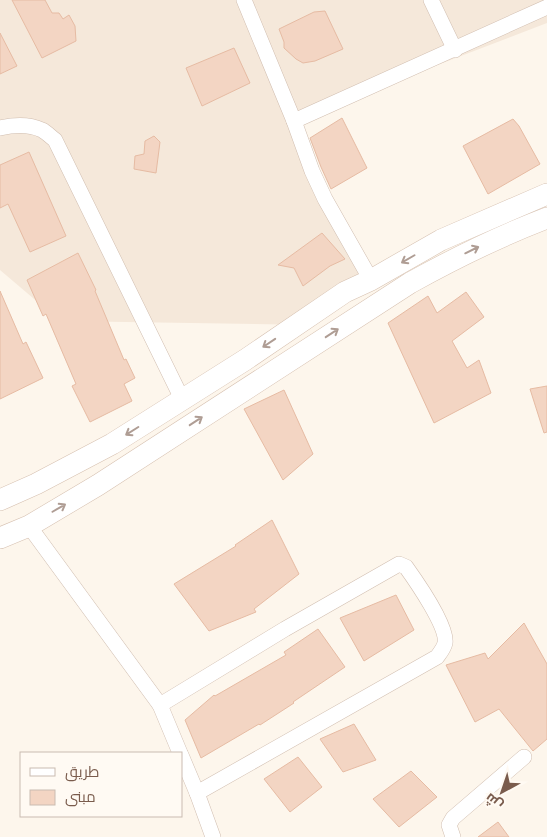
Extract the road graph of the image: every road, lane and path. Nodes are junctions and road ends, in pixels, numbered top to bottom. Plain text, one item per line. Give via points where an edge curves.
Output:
1 (244, 0) edge
2 (431, 0) edge
3 (547, 7) edge
4 (455, 50) junction
5 (294, 121) junction
6 (0, 128) edge
7 (547, 194) edge
8 (547, 218) edge
9 (371, 280) junction
10 (182, 400) junction
11 (0, 500) edge
12 (29, 526) junction
13 (0, 538) edge
14 (160, 705) junction
15 (180, 752) edge
16 (182, 756) edge
17 (524, 757) dead end
18 (197, 793) junction
19 (213, 837) edge
20 (453, 837) edge

1 - 5 street
2 - 4 street
3 - 4 street
4 - 5 street
5 - 9 street via 325,199
6 - 10 street via 29,126 43,130 55,140
7 -> 9 main road via 441,240
12 -> 8 main road via 98,485 410,283 447,262
9 -> 10 main road via 345,292
10 -> 11 main road via 112,444
12 - 13 main road
12 - 14 street
14 - 15 street
14 - 18 street via 399,564 406,567 425,596 444,634 445,644 437,657
16 - 18 street
17 - 20 street via 454,818 449,825
18 - 19 street

